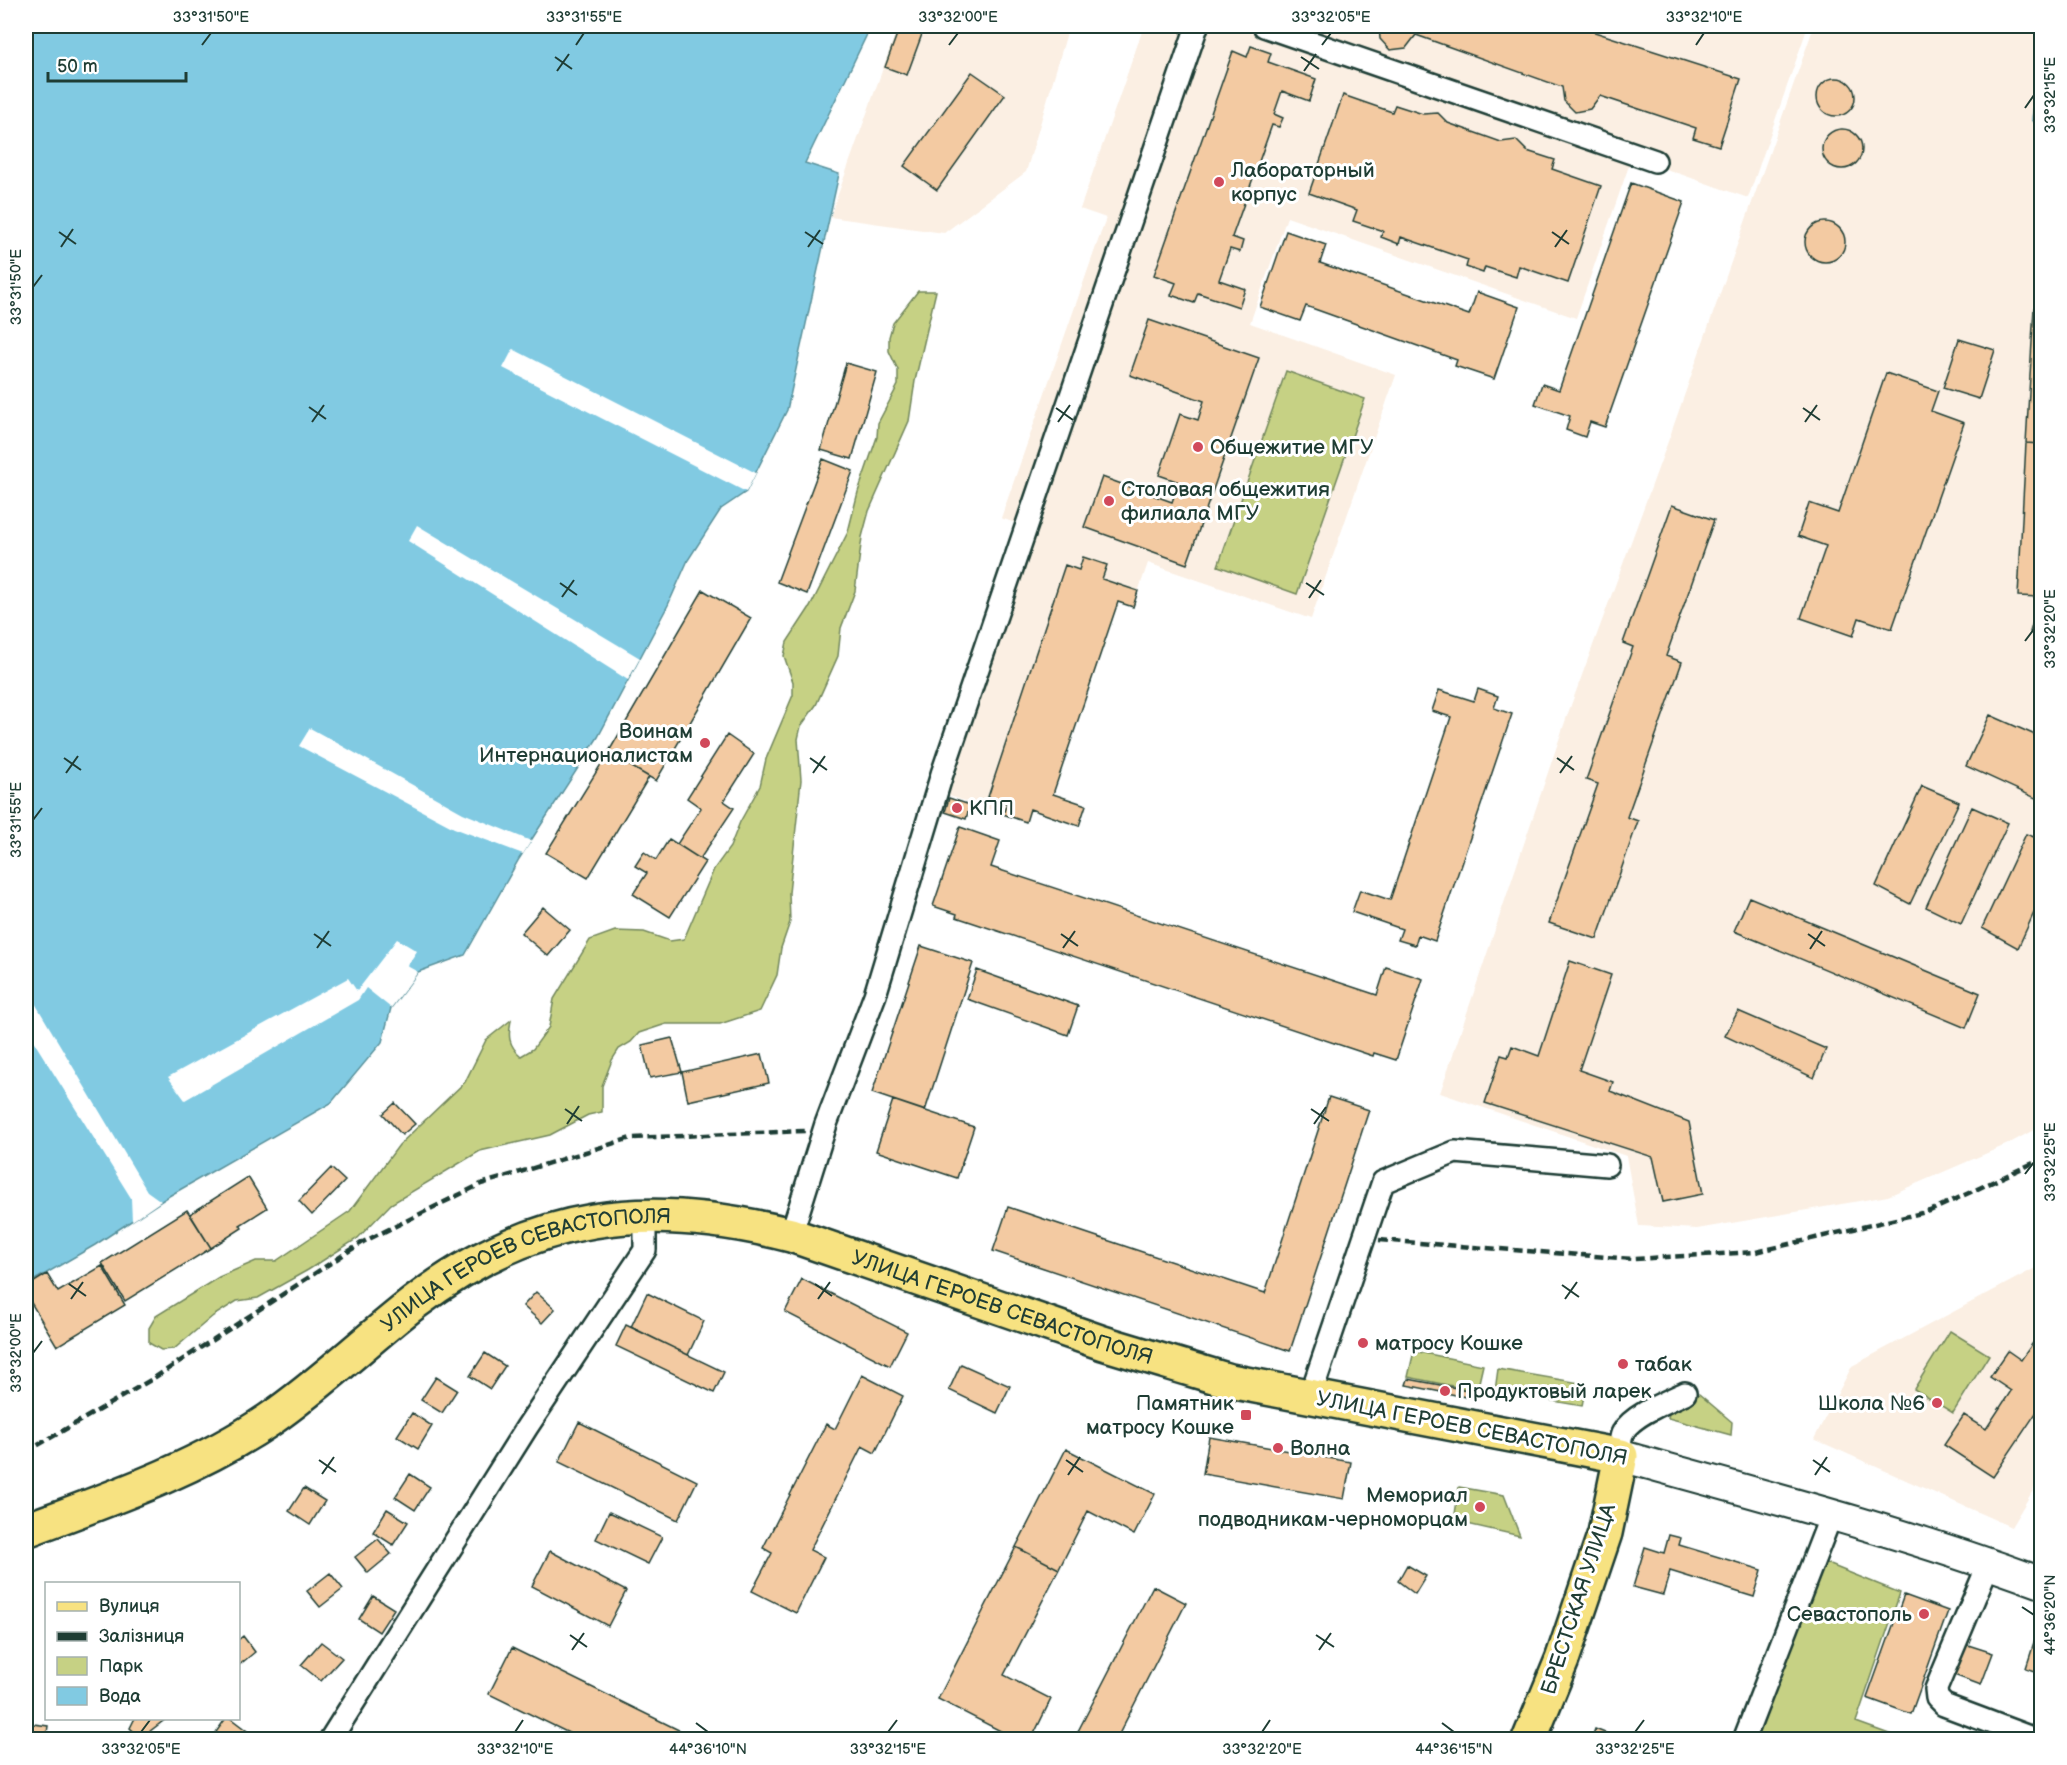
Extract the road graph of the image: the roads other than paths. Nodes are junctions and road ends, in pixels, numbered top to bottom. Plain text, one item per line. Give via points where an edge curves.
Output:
1 (1197, 26) edge
2 (1264, 26) edge
3 (1655, 161) dead end
4 (1607, 1165) dead end
5 (645, 1216) junction
6 (791, 1235) junction
7 (1685, 1393) dead end
8 (1310, 1397) junction
9 (1621, 1456) junction
10 (1832, 1514) junction
11 (26, 1530) edge
12 (1989, 1563) junction
13 (2042, 1583) edge
14 (330, 1740) edge
15 (1529, 1740) edge
16 (1744, 1740) edge
17 (2037, 1740) edge

1 - 6 street via 942,774 875,995 826,1124
2 - 3 street
4 - 8 street via 1455,1152 1383,1182
5 - 6 main road, УЛИЦА ГЕРОЕВ СЕВАСТОПОЛЯ via 744,1223
5 - 11 main road, УЛИЦА ГЕРОЕВ СЕВАСТОПОЛЯ via 573,1224 482,1257 416,1302 271,1418 224,1448 163,1477
5 - 14 street via 645,1250 527,1427
6 - 8 main road, УЛИЦА ГЕРОЕВ СЕВАСТОПОЛЯ via 1103,1343 1230,1380
7 - 9 street via 1660,1404 1628,1426 1621,1437
8 - 9 main road, УЛИЦА ГЕРОЕВ СЕВАСТОПОЛЯ
9 - 10 main road, УЛИЦА ГЕРОЕВ СЕВАСТОПОЛЯ
9 - 15 main road, БРЕСТСКАЯ УЛИЦА via 1605,1533 1562,1660
10 - 12 main road, УЛИЦА ГЕРОЕВ СЕВАСТОПОЛЯ
10 - 16 street
12 - 13 main road, УЛИЦА ГЕРОЕВ СЕВАСТОПОЛЯ
12 - 17 street via 1935,1689 1937,1698 1944,1705

